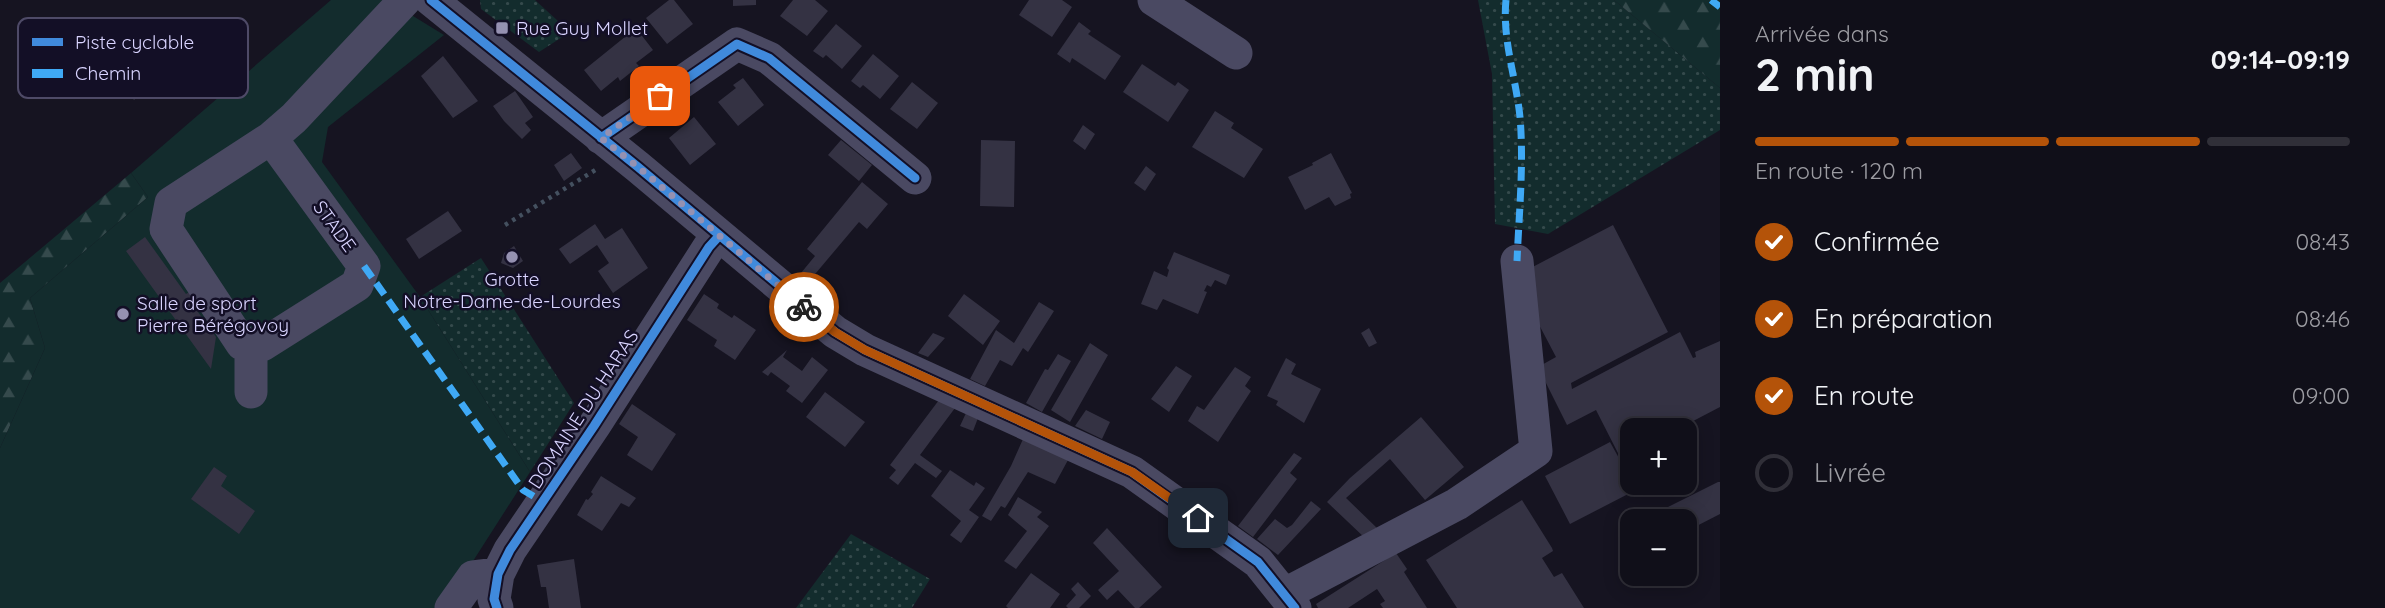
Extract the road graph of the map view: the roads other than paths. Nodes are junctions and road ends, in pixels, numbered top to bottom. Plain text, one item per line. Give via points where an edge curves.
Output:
1 (405, 0) edge
2 (1154, 0) edge
3 (442, 3) edge
4 (1236, 53) dead end
5 (271, 138) junction
6 (611, 146) junction
7 (915, 178) dead end
8 (719, 236) junction
9 (1517, 261) dead end
10 (251, 345) junction
11 (251, 392) dead end
12 (498, 574) junction
13 (1290, 601) edge
14 (451, 608) edge
15 (497, 608) edge

1 - 5 street
2 - 4 street
3 - 6 street
5 - 10 street via 170,202 166,229 242,344
5 - 10 street, STADE via 364,266 357,285 262,345
6 - 7 street via 737,44 769,58
6 - 8 street
8 - 12 street, DOMAINE DU HARAS
8 - 13 street via 835,332 865,350 1132,472 1258,562
9 - 13 street via 1548,444 1457,505
10 - 11 street
12 - 14 street via 473,576
12 - 15 street, DOMAINE DU HARAS

